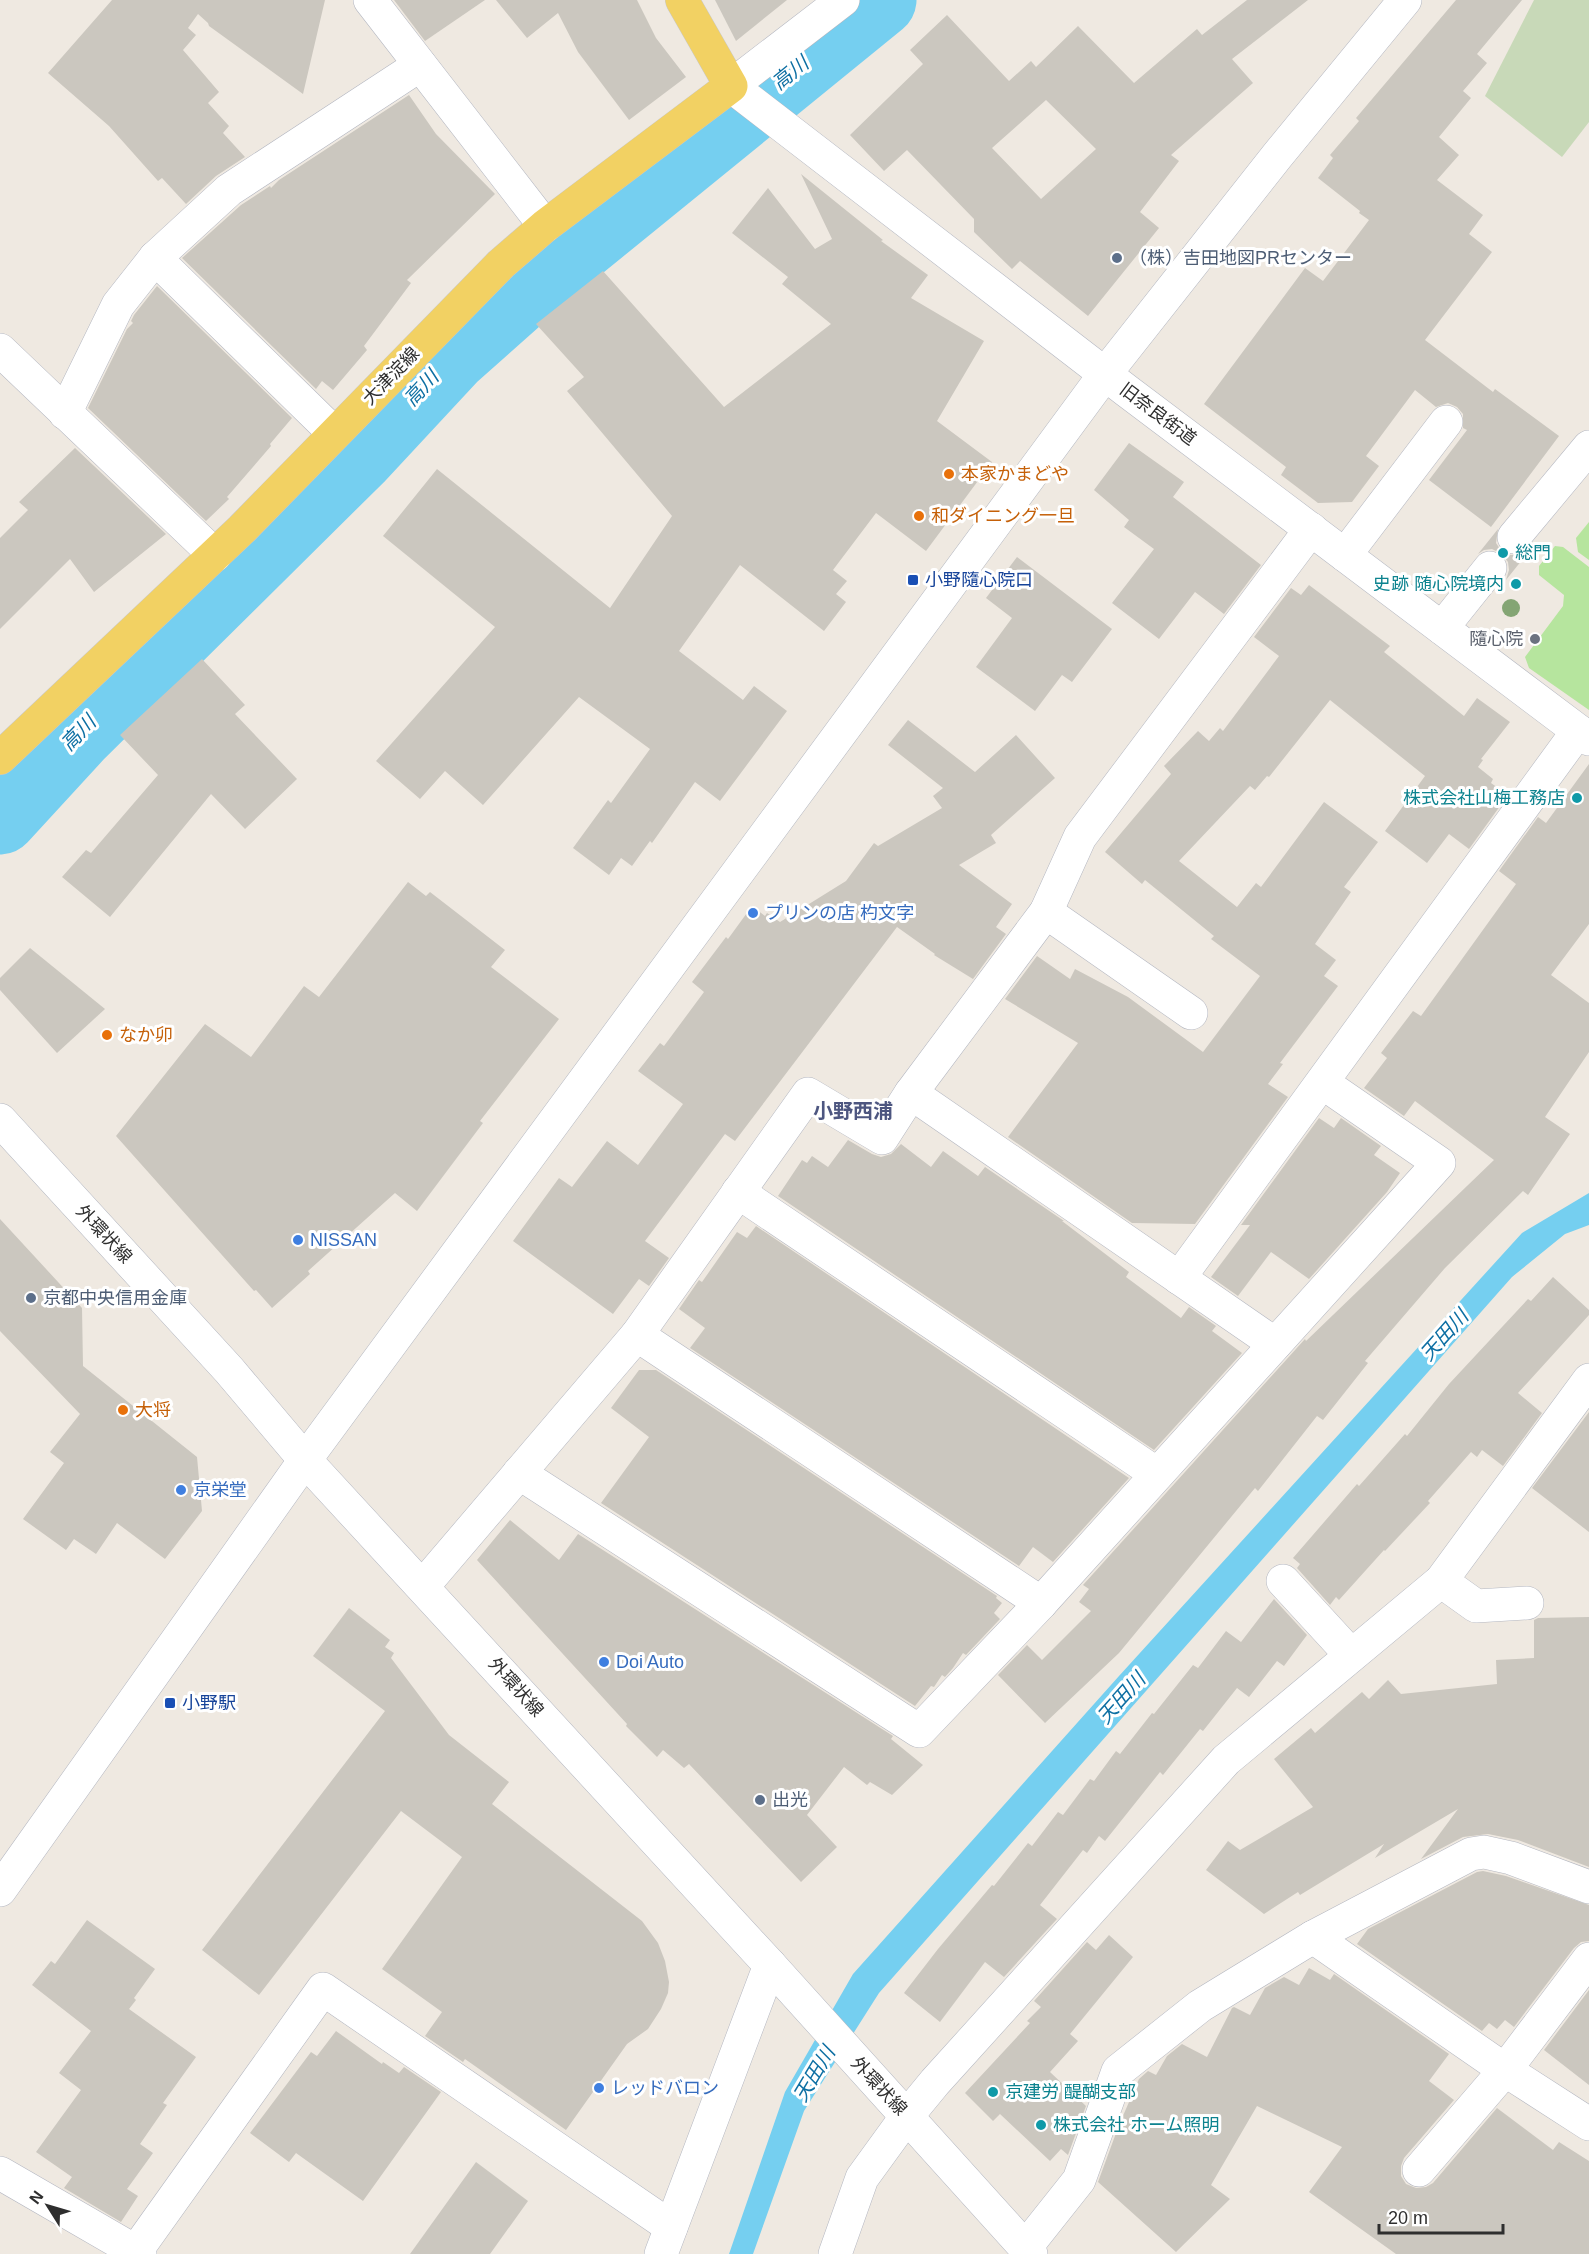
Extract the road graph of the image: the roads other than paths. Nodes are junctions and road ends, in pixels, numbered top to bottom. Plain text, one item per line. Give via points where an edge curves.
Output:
1 (370, 0) edge
2 (682, 0) edge
3 (843, 0) edge
4 (1405, 0) edge
5 (420, 65) junction
6 (737, 90) junction
7 (545, 226) junction
8 (155, 258) junction
9 (0, 350) edge
10 (1105, 374) junction
11 (65, 413) junction
12 (1446, 422) dead end
13 (334, 434) junction
14 (1589, 447) edge
15 (1311, 529) junction
16 (1514, 537) dead end
17 (215, 555) junction
18 (1345, 555) junction
19 (1490, 568) dead end
20 (1442, 628) junction
21 (1584, 735) edge
22 (0, 758) edge
23 (1046, 912) junction
24 (1191, 1013) dead end
25 (1323, 1083) junction
26 (911, 1093) junction
27 (0, 1120) edge
28 (738, 1192) junction
29 (1179, 1278) junction
30 (637, 1335) junction
31 (1275, 1344) junction
32 (1589, 1380) edge
33 (305, 1460) junction
34 (519, 1473) junction
35 (1157, 1474) junction
36 (1283, 1581) dead end
37 (1441, 1581) junction
38 (423, 1586) junction
39 (1041, 1603) junction
40 (1527, 1603) dead end
41 (1351, 1655) junction
42 (1589, 1887) edge
43 (0, 1890) edge
44 (1313, 1937) junction
45 (1589, 1959) edge
46 (770, 1965) junction
47 (1505, 2070) junction
48 (907, 2116) junction
49 (1589, 2124) edge
50 (1419, 2170) dead end
51 (0, 2173) edge
52 (666, 2240) edge
53 (1028, 2251) edge
54 (138, 2253) edge
55 (835, 2254) edge

1 - 5 street
2 - 6 main road
3 - 6 street
4 - 10 street
5 - 7 street
5 - 8 street via 229,190
6 - 7 main road, 大津淀線
6 - 10 street, 旧奈良街道
7 - 13 main road, 大津淀線 via 501,264
8 - 11 street via 118,305
8 - 13 street
9 - 11 street
10 - 15 street, 旧奈良街道
10 - 33 street
11 - 17 street
12 - 18 street
13 - 17 main road, 大津淀線
14 - 16 street
15 - 18 street, 旧奈良街道
15 - 23 street via 1080,837
17 - 22 main road, 大津淀線
18 - 20 street, 旧奈良街道
19 - 20 street
20 - 21 street, 旧奈良街道
21 - 25 street
23 - 24 street
23 - 26 street
25 - 29 street
25 - 31 street via 1439,1163
26 - 28 street via 882,1138 808,1094
26 - 29 street
27 - 33 street, 外環状線 via 229,1370
28 - 30 street
28 - 35 street
29 - 31 street
30 - 34 street
30 - 39 street
31 - 35 street
32 - 37 street
33 - 38 street, 外環状線
33 - 43 street
34 - 38 street
34 - 39 street via 919,1731
35 - 39 street
36 - 41 street
37 - 40 street via 1476,1606
37 - 41 street
38 - 46 street, 外環状線
41 - 48 street via 1226,1760
42 - 44 street via 1511,1858 1484,1852 1471,1854
44 - 47 street
44 - 53 street via 1200,2006 1118,2071 1079,2180
45 - 47 street
46 - 48 street, 外環状線
46 - 52 street
47 - 49 street
47 - 50 street
48 - 53 street, 外環状線
48 - 55 street via 861,2178
51 - 54 street
52 - 54 street via 323,1989

